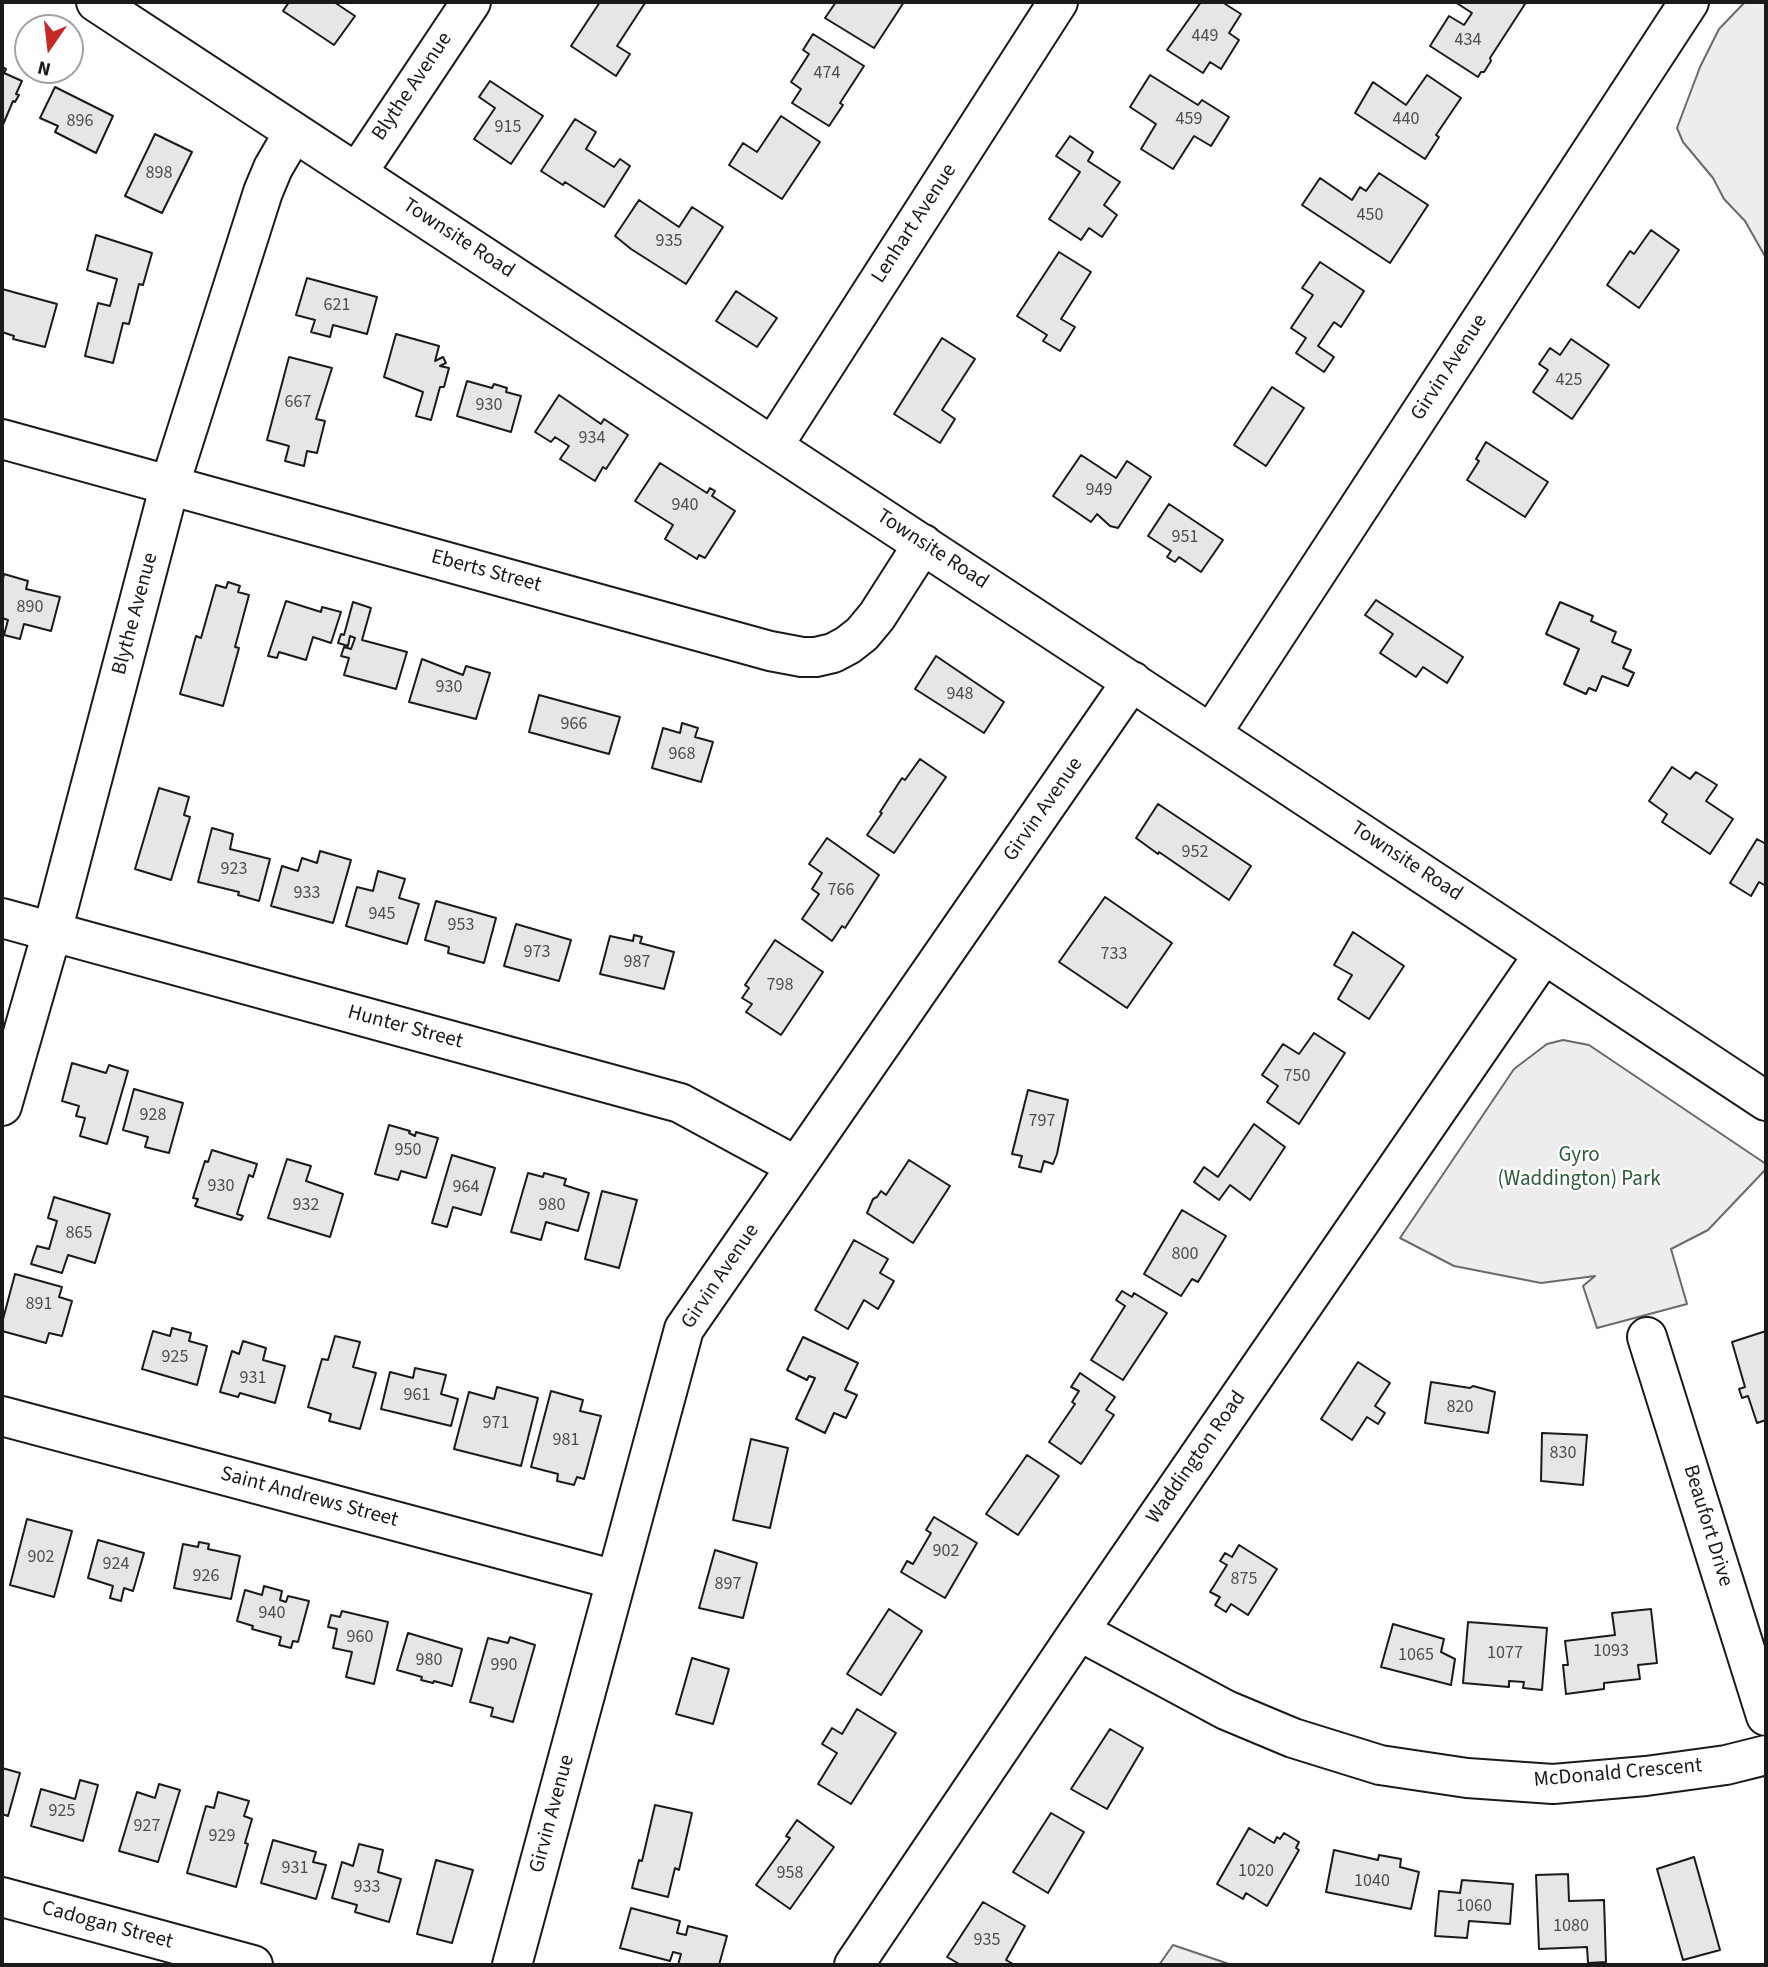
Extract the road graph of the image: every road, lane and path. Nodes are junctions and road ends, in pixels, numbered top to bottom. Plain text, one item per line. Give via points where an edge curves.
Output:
1 (96, 2) edge
2 (471, 2) edge
3 (1058, 2) edge
4 (1689, 2) edge
5 (294, 132) junction
6 (357, 173) junction
7 (2, 439) edge
8 (773, 446) junction
9 (170, 484) junction
10 (923, 544) junction
11 (1132, 681) junction
12 (1211, 734) junction
13 (2, 918) edge
14 (52, 932) junction
15 (1544, 954) junction
16 (1766, 1101) edge
17 (2, 1106) edge
18 (796, 1166) junction
19 (1647, 1337) dead end
20 (2, 1416) edge
21 (616, 1580) junction
22 (1079, 1631) junction
23 (1766, 1716) edge
24 (1766, 1755) edge
25 (2, 1898) edge
26 (253, 1965) edge
27 (512, 1965) edge
28 (854, 1965) edge

1 - 5 street, Townsite Road
2 - 6 street, Blythe Avenue
3 - 8 street, Lenhart Avenue
4 - 12 street, Girvin Avenue
5 - 6 street, Townsite Road
5 - 9 street, Blythe Avenue via 263,192
6 - 8 street, Townsite Road
7 - 9 street, Eberts Street
8 - 10 street, Townsite Road
9 - 10 street, Eberts Street via 802,657 833,653 862,634
9 - 14 street, Blythe Avenue
10 - 11 street, Townsite Road
11 - 12 street, Townsite Road
11 - 18 street, Girvin Avenue
12 - 15 street, Townsite Road
13 - 14 street, Hunter Street
14 - 17 street, Blythe Avenue
14 - 18 street, Hunter Street via 680,1103
15 - 16 street, Townsite Road
15 - 22 street, Waddington Road
18 - 21 street, Girvin Avenue via 684,1329
19 - 23 street, Beaufort Drive
20 - 21 street, Saint Andrews Street
21 - 27 street, Girvin Avenue
22 - 24 street, McDonald Crescent via 1226,1710 1293,1738 1380,1765 1553,1784 1646,1776
22 - 28 street, Waddington Road
25 - 26 street, Cadogan Street

